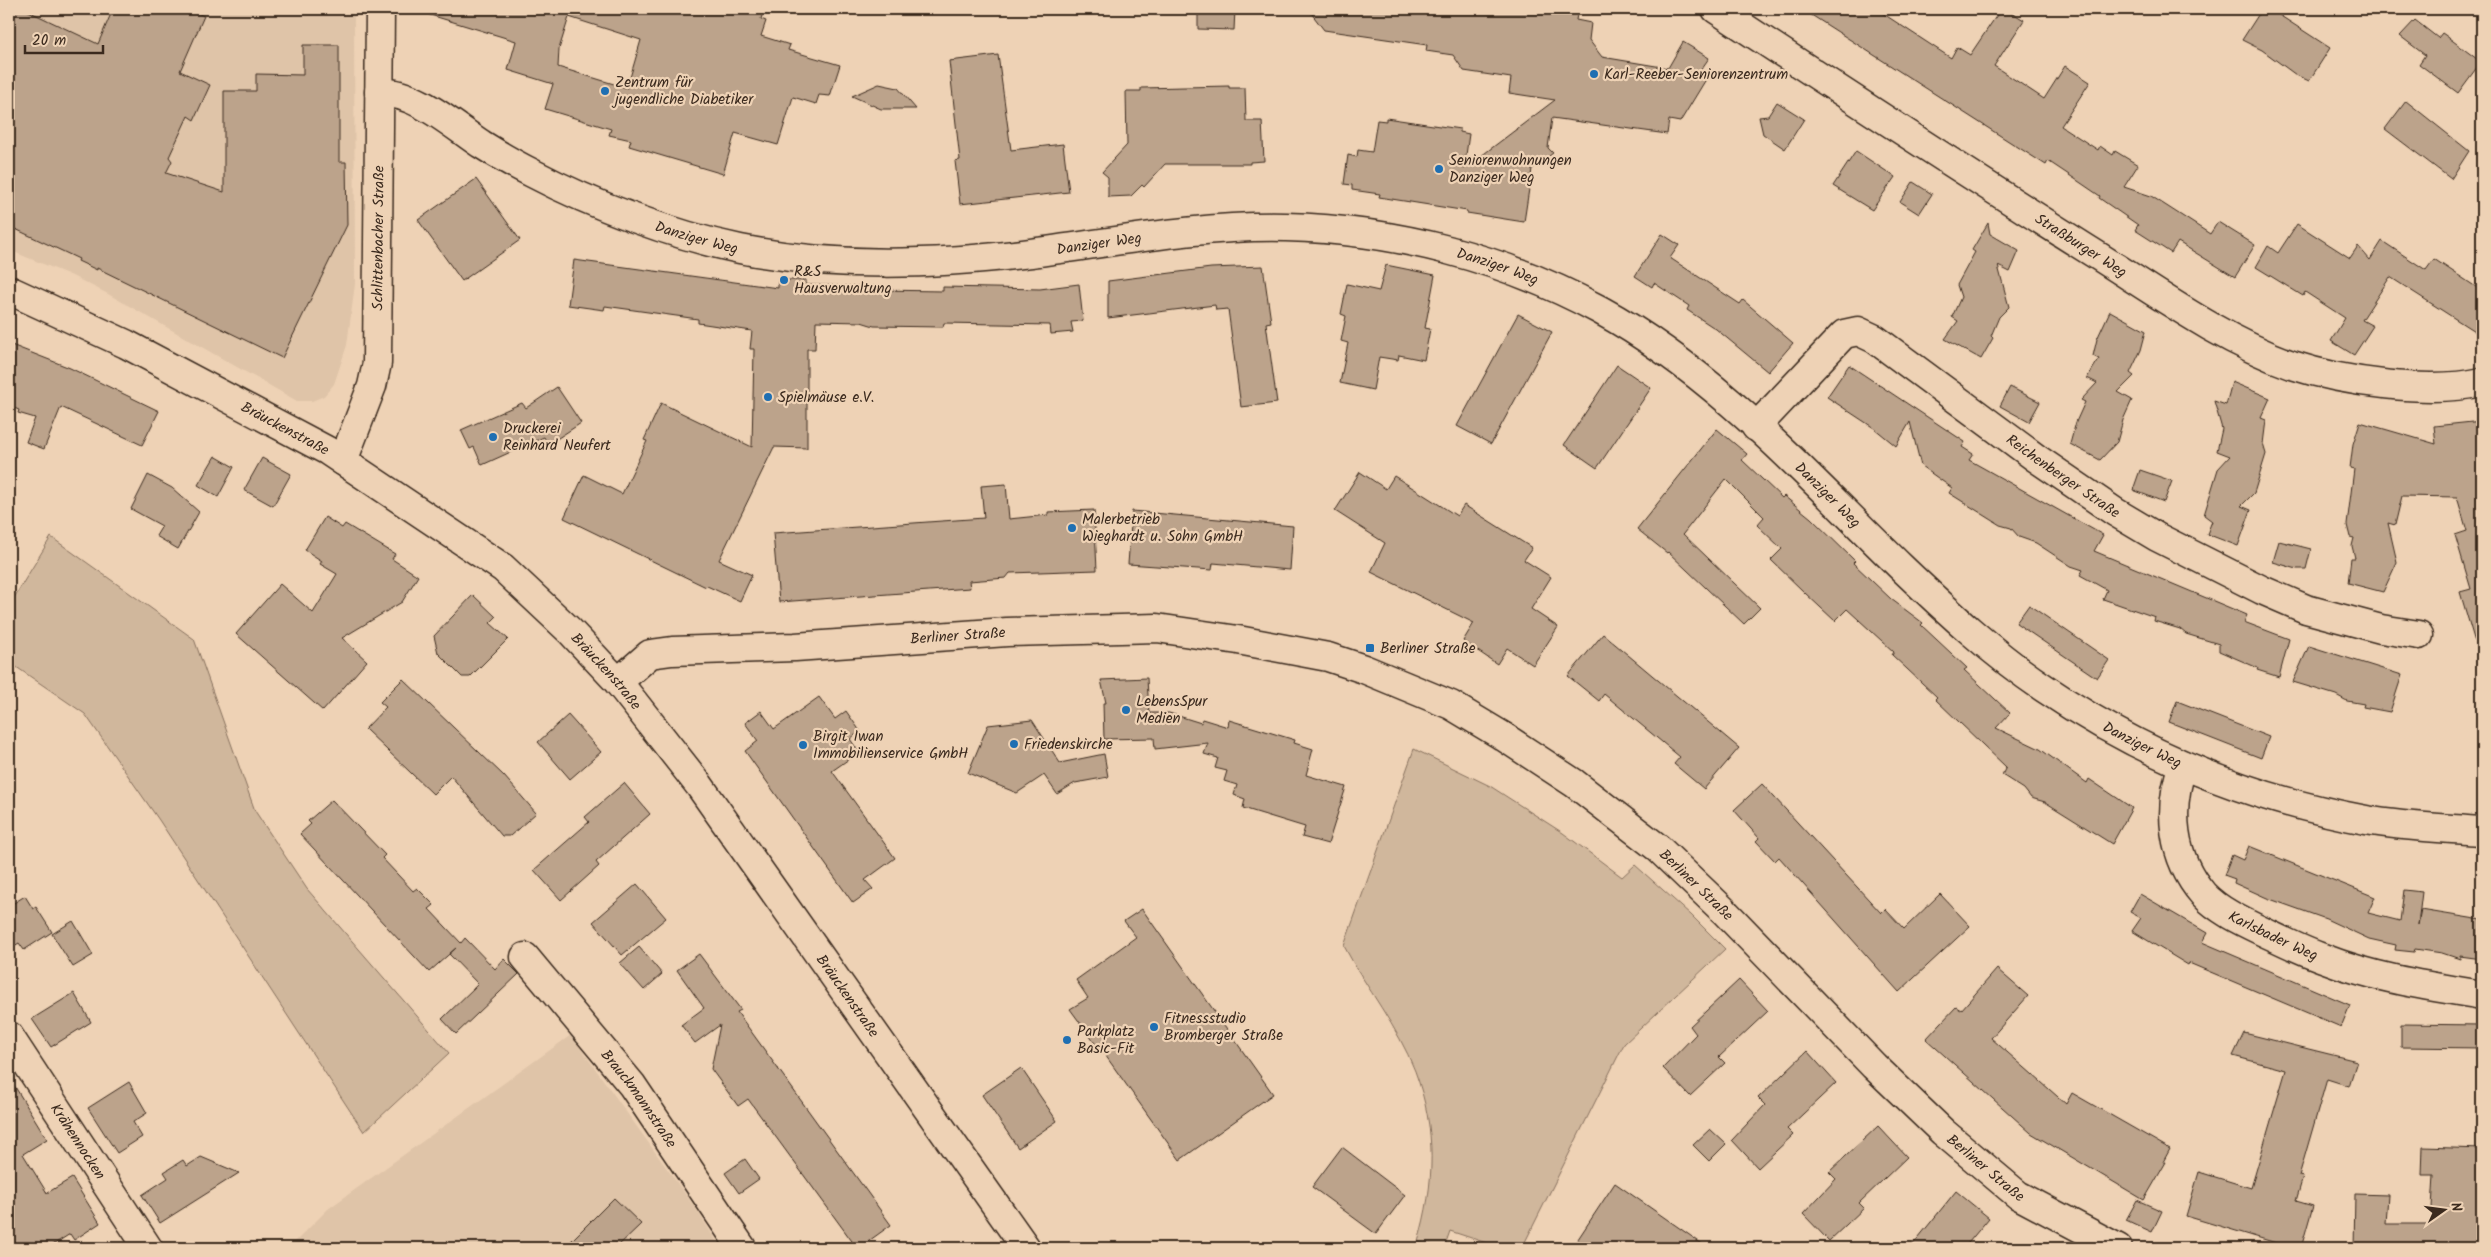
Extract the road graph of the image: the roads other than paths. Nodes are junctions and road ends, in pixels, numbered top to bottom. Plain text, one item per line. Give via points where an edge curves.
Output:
1 (380, 9) edge
2 (1716, 9) edge
3 (379, 92) junction
4 (9, 290) edge
5 (2482, 382) edge
6 (1756, 427) junction
7 (343, 460) junction
8 (2419, 635) dead end
9 (618, 682) junction
10 (2183, 765) junction
11 (2482, 831) edge
12 (525, 957) dead end
13 (2482, 995) edge
14 (9, 1036) edge
15 (148, 1248) edge
16 (742, 1248) edge
17 (1026, 1248) edge
18 (2118, 1248) edge

1 - 3 street, Schlittenbacher Straße
2 - 5 street, Straßburger Weg via 1958,168 2173,303 2256,349 2293,365 2348,378 2427,386
3 - 6 street, Danziger Weg via 396,92 498,155 581,197 692,236 734,248 788,257 925,263 1172,234 1282,227 1378,235 1448,250 1526,275 1601,311 1694,372
3 - 7 street, Schlittenbacher Straße via 377,362 372,386
4 - 7 street, Bräuckenstraße via 126,344
6 - 8 street, Reichenberger Straße via 1844,334 1858,331 1908,362 2036,458 2157,537 2306,609 2363,625
6 - 10 street, Danziger Weg via 1987,645 2042,687 2108,728
7 - 9 street, Bräuckenstraße via 503,568
9 - 17 street, Bräuckenstraße via 699,785
9 - 18 street, Berliner Straße via 650,654 665,652 795,647 1007,632 1148,628 1328,657 1364,669 1451,705 1501,734 1597,801 1658,848 1724,910 1874,1066 1943,1132 2018,1195
10 - 11 street, Danziger Weg via 2262,795 2343,815 2380,822
10 - 13 street, Karlsbader Weg via 2174,801 2173,822 2177,842 2186,870 2204,895 2227,913 2314,955 2354,969
12 - 16 street, Brauckmannstraße via 632,1085
14 - 15 street, Krähennocken

